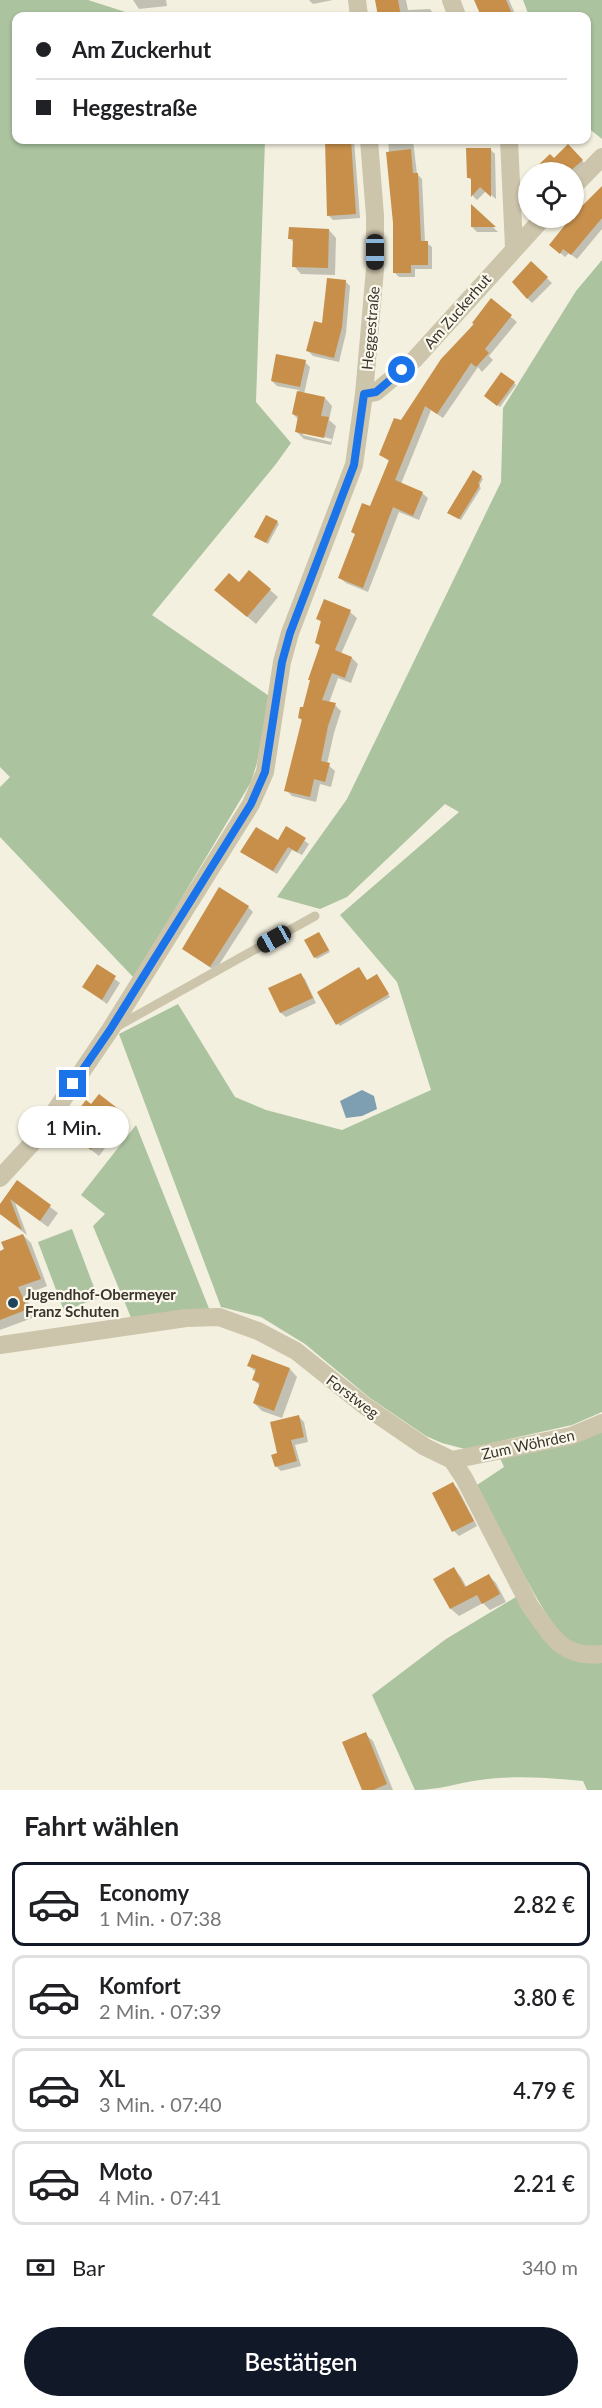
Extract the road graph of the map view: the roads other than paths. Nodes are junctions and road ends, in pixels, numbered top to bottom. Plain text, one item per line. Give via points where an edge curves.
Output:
1 (369, 144) edge
2 (509, 144) edge
3 (602, 157) edge
4 (584, 176) edge
5 (533, 228) edge
6 (514, 247) junction
7 (364, 394) junction
8 (315, 916) dead end
9 (110, 1030) junction
10 (0, 1178) edge
11 (0, 1345) edge
12 (602, 1423) edge
13 (452, 1460) junction
14 (602, 1654) edge

1 - 7 street, Heggestraße via 375,269
2 - 6 street
3 - 4 street
5 - 6 street, Am Zuckerhut
6 - 7 street, Am Zuckerhut via 415,358 376,392
7 - 9 street, Heggestraße via 354,465 282,662 265,772 251,804
8 - 9 lane
9 - 10 street, Heggestraße via 36,1139
11 - 13 street, Forstweg via 186,1318 219,1317 296,1351 374,1412 425,1447
12 - 13 street, Zum Wöhrden via 571,1436
13 - 14 street via 544,1625 573,1654

